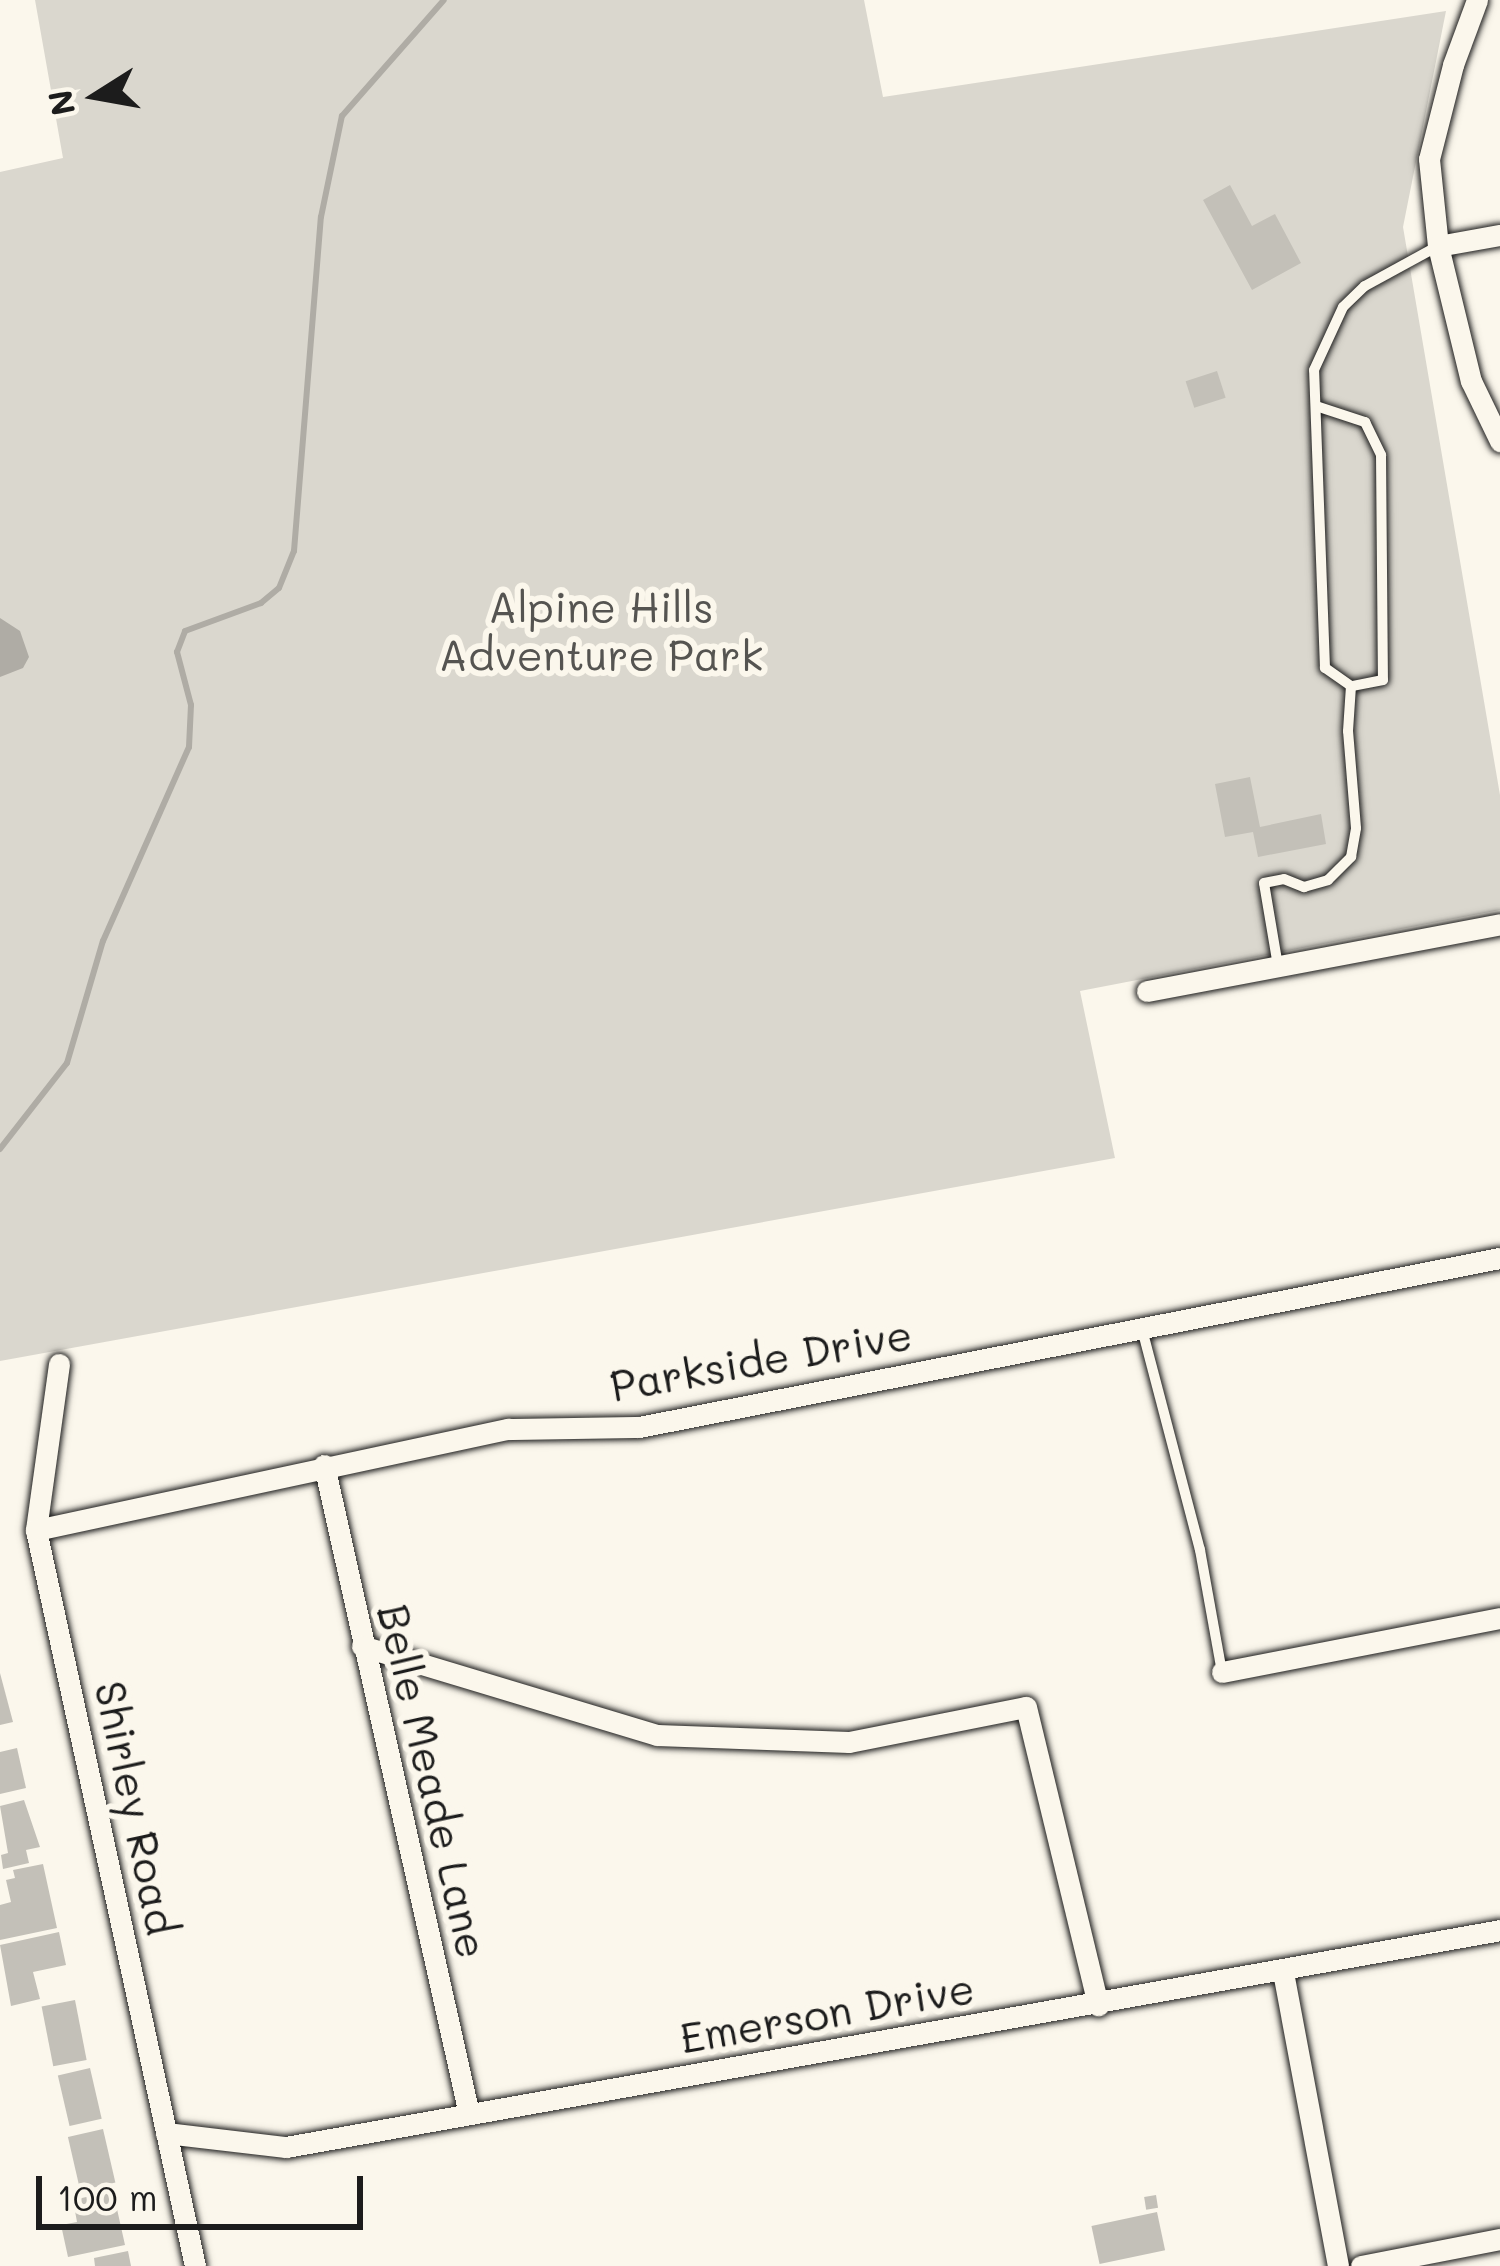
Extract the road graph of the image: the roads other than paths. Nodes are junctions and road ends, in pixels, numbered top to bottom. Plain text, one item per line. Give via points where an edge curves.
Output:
1 (1477, 0) edge
2 (1500, 235) edge
3 (1438, 246) junction
4 (1316, 406) junction
5 (1500, 441) edge
6 (1351, 686) junction
7 (1500, 924) edge
8 (1278, 965) junction
9 (1147, 992) dead end
10 (1500, 1258) edge
11 (1142, 1328) junction
12 (58, 1364) dead end
13 (324, 1465) junction
14 (36, 1529) junction
15 (1500, 1618) edge
16 (362, 1646) junction
17 (1222, 1672) joint
18 (1500, 1930) edge
19 (1283, 1972) junction
20 (1098, 2006) junction
21 (469, 2114) junction
22 (166, 2133) junction
23 (1500, 2239) edge
24 (195, 2266) edge
25 (1338, 2266) edge
26 (1361, 2266) edge

1 - 3 street via 1430,159
2 - 3 street
3 - 4 lane via 1343,307 1314,370
3 - 5 street via 1472,381
4 - 6 lane via 1324,668
4 - 6 lane via 1365,422 1381,455 1383,680
6 - 8 lane via 1352,857 1316,884 1264,883
7 - 8 street
8 - 9 street
10 - 11 street, Parkside Drive
11 - 13 street, Parkside Drive via 639,1427 508,1429
11 - 17 lane via 1200,1550
12 - 14 street, Shirley Road
13 - 14 street, Parkside Drive
13 - 16 street, Belle Meade Lane
14 - 22 street, Shirley Road
15 - 17 street
16 - 20 street via 657,1735 849,1742 1026,1707
16 - 21 street, Belle Meade Lane
18 - 19 street, Emerson Drive
19 - 20 street, Emerson Drive
19 - 25 street
20 - 21 street, Emerson Drive
21 - 22 street, Emerson Drive via 286,2147
22 - 24 street, Shirley Road
23 - 26 street

